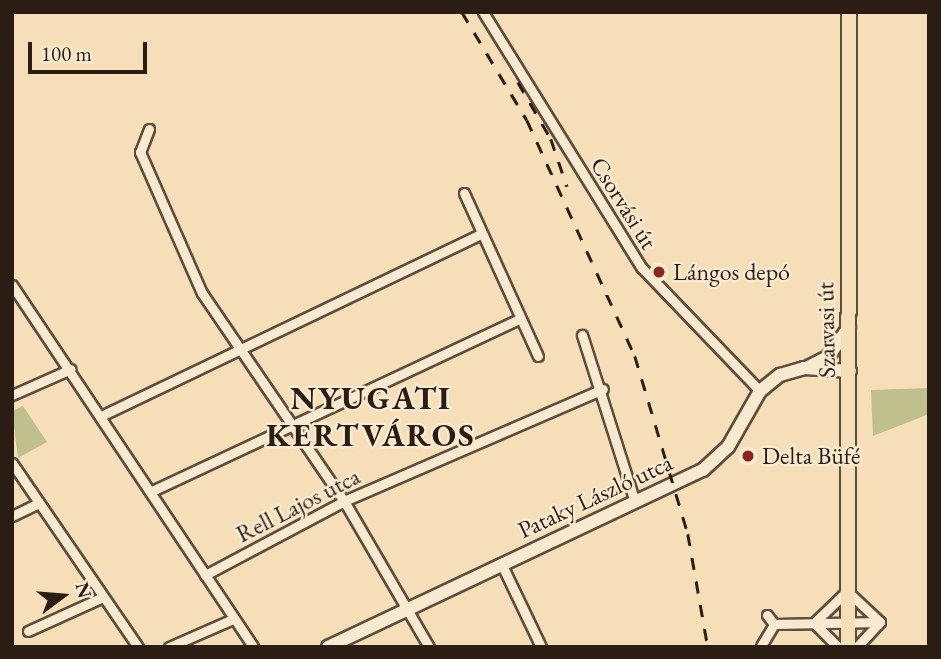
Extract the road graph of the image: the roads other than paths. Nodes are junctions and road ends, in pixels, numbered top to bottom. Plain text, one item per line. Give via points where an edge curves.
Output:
1 (483, 12) edge
2 (849, 12) edge
3 (149, 129) dead end
4 (464, 193) dead end
5 (480, 234) junction
6 (12, 285) edge
7 (519, 319) junction
8 (849, 327) junction
9 (582, 335) dead end
10 (239, 349) junction
11 (538, 356) dead end
12 (804, 368) junction
13 (71, 369) junction
14 (850, 371) junction
15 (603, 389) junction
16 (760, 391) junction
17 (12, 396) edge
18 (103, 415) junction
19 (289, 425) junction
20 (12, 463) edge
21 (152, 491) junction
22 (634, 499) junction
23 (344, 501) junction
24 (39, 503) junction
25 (12, 516) edge
26 (502, 563) junction
27 (205, 575) junction
28 (847, 591) junction
29 (103, 597) junction
30 (411, 607) junction
31 (767, 615) dead end
32 (233, 619) junction
33 (847, 622) junction
34 (883, 622) junction
35 (814, 623) junction
36 (774, 624) junction
37 (28, 631) dead end
38 (761, 646) edge
39 (138, 647) edge
40 (169, 647) edge
41 (253, 647) edge
42 (328, 647) edge
43 (429, 647) edge
44 (541, 647) edge
45 (838, 647) edge
46 (848, 647) edge
47 (857, 647) edge

1 - 16 street, Csorvási út via 642,268
2 - 8 main road, Szarvasi út
3 - 10 street via 140,152 202,293
4 - 5 street
5 - 7 street
5 - 10 street
6 - 13 street
7 - 11 street
7 - 19 street
8 - 12 street via 828,357
8 - 14 main road, Szarvasi út
9 - 15 street
10 - 18 street
10 - 19 street
12 - 14 street
12 - 16 street
13 - 17 street
13 - 18 street
14 - 28 main road, Szarvasi út
15 - 22 street
15 - 23 street, Rell Lajos utca
16 - 22 street, Pataky László utca via 718,460
18 - 21 street
19 - 21 street
19 - 23 street
20 - 24 street
21 - 27 street
22 - 26 street, Pataky László utca
23 - 27 street, Rell Lajos utca
23 - 30 street
24 - 25 street
24 - 29 street
26 - 30 street, Pataky László utca
26 - 44 street
27 - 32 street
28 - 33 main road, Szarvasi út
28 - 34 street
28 - 35 street
29 - 37 street
29 - 39 street
30 - 42 street, Pataky László utca
30 - 43 street
31 - 36 street
32 - 40 street
32 - 41 street
33 - 34 street
33 - 35 street
33 - 46 main road, Szarvasi út
34 - 47 street
35 - 36 street
35 - 45 street
36 - 38 street

